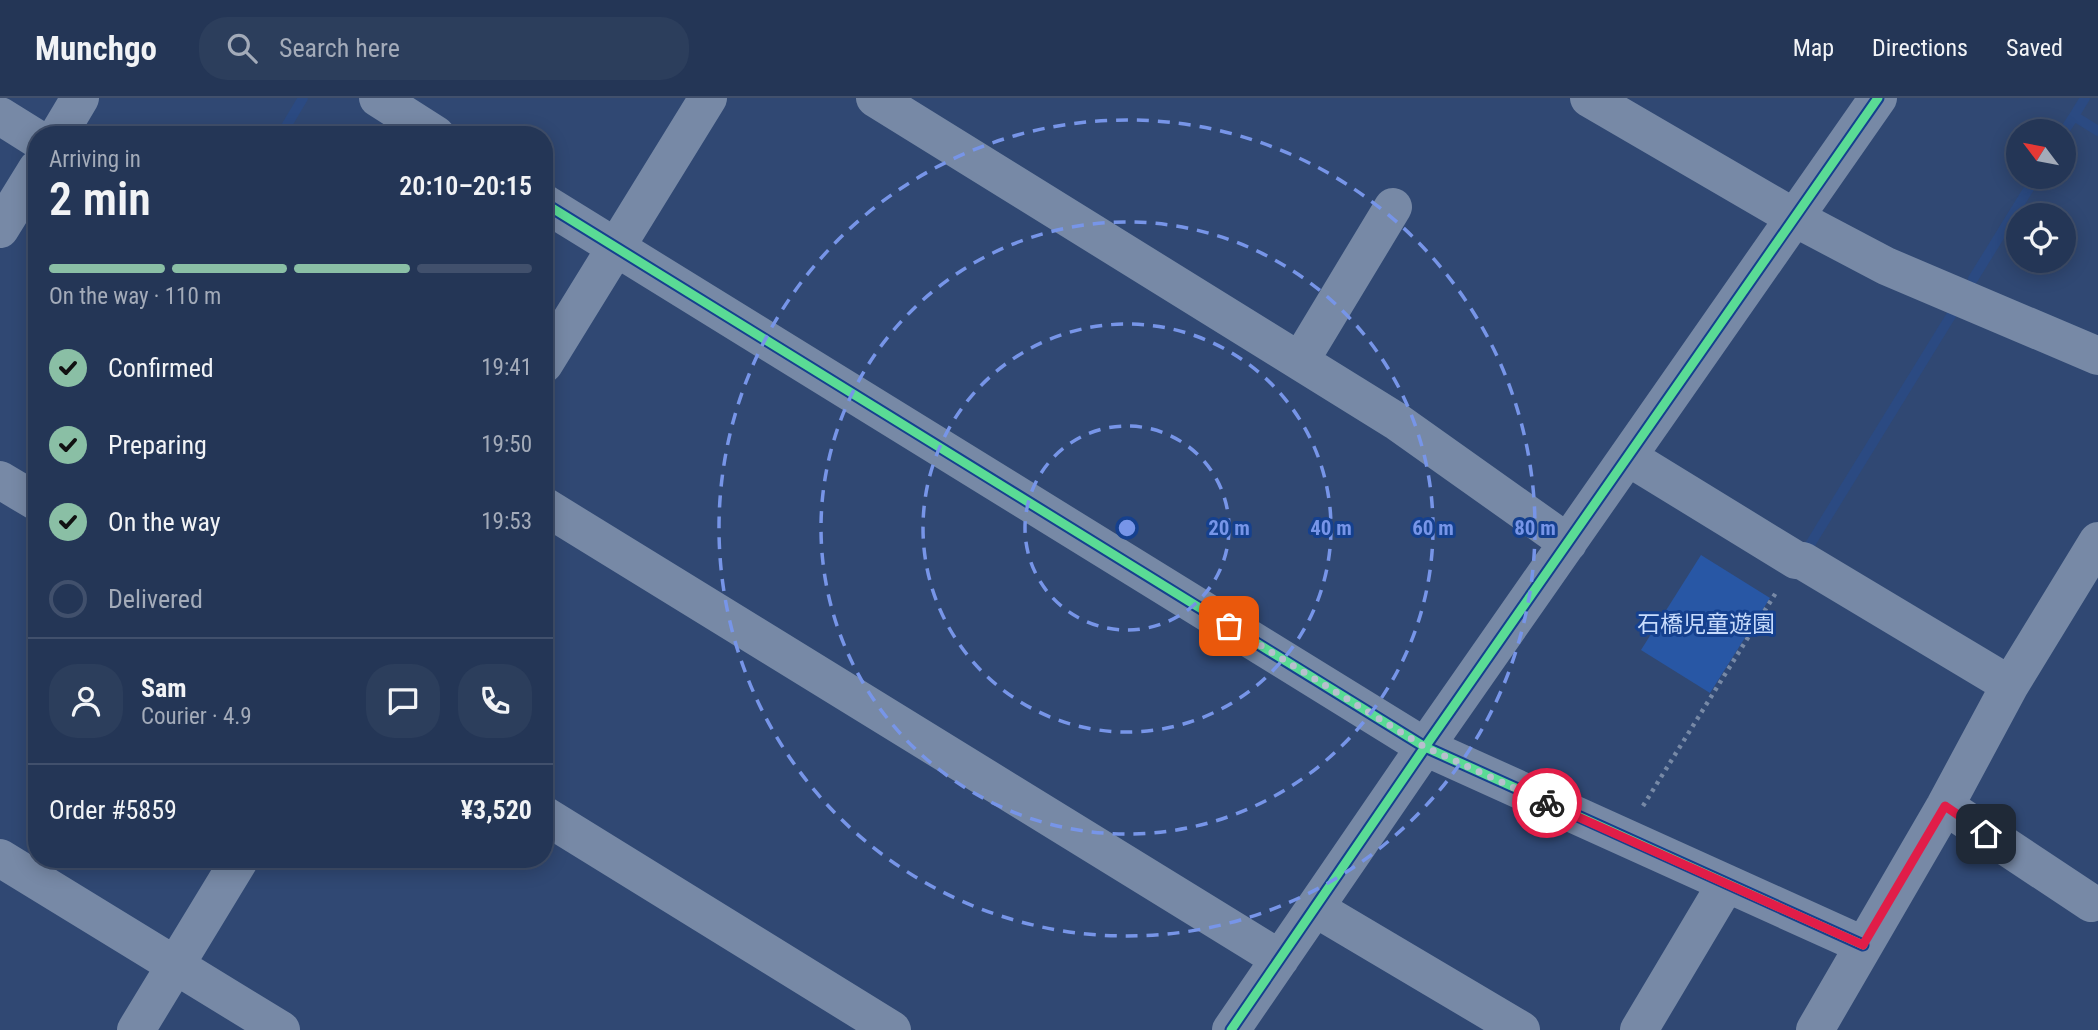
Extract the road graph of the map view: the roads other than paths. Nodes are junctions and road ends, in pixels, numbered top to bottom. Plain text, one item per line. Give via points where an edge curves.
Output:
1 (80, 98) edge
2 (378, 98) edge
3 (708, 98) edge
4 (875, 98) edge
5 (1878, 98) edge
6 (1594, 99) edge
7 (0, 116) edge
8 (63, 126) edge
9 (422, 126) edge
10 (28, 133) edge
11 (28, 191) edge
12 (1393, 207) dead end
13 (553, 208) edge
14 (1795, 218) junction
15 (0, 229) edge
16 (616, 248) junction
17 (2093, 343) edge
18 (553, 350) edge
19 (1300, 361) junction
20 (1628, 457) junction
21 (0, 480) edge
22 (28, 497) edge
23 (553, 512) edge
24 (2098, 541) edge
25 (1568, 543) junction
26 (2010, 685) junction
27 (1425, 747) junction
28 (1945, 806) junction
29 (553, 821) edge
30 (0, 858) edge
31 (235, 868) edge
32 (1726, 884) junction
33 (2096, 900) edge
34 (1315, 908) junction
35 (1863, 945) junction
36 (1280, 959) junction
37 (176, 965) junction
38 (136, 1030) edge
39 (281, 1030) edge
40 (892, 1030) edge
41 (1231, 1030) edge
42 (1521, 1030) edge
43 (1639, 1030) edge
44 (1815, 1030) edge

1 - 8 street
2 - 9 street
3 - 16 street
4 - 19 street
5 - 14 street
6 - 14 street
7 - 10 street
11 - 15 street
12 - 19 street
13 - 16 street
14 - 17 street via 1886,267
14 - 20 street
16 - 18 street
16 - 27 street
19 - 25 street via 1396,421
20 - 25 street
20 - 26 street
21 - 22 street
23 - 36 street
24 - 26 street
25 - 27 street
26 - 28 street
27 - 32 street
27 - 34 street
28 - 33 street
28 - 35 street
29 - 40 street
30 - 37 street
31 - 37 street
32 - 35 street
32 - 43 street
34 - 36 street
34 - 42 street
35 - 44 street
36 - 41 street
37 - 38 street
37 - 39 street

